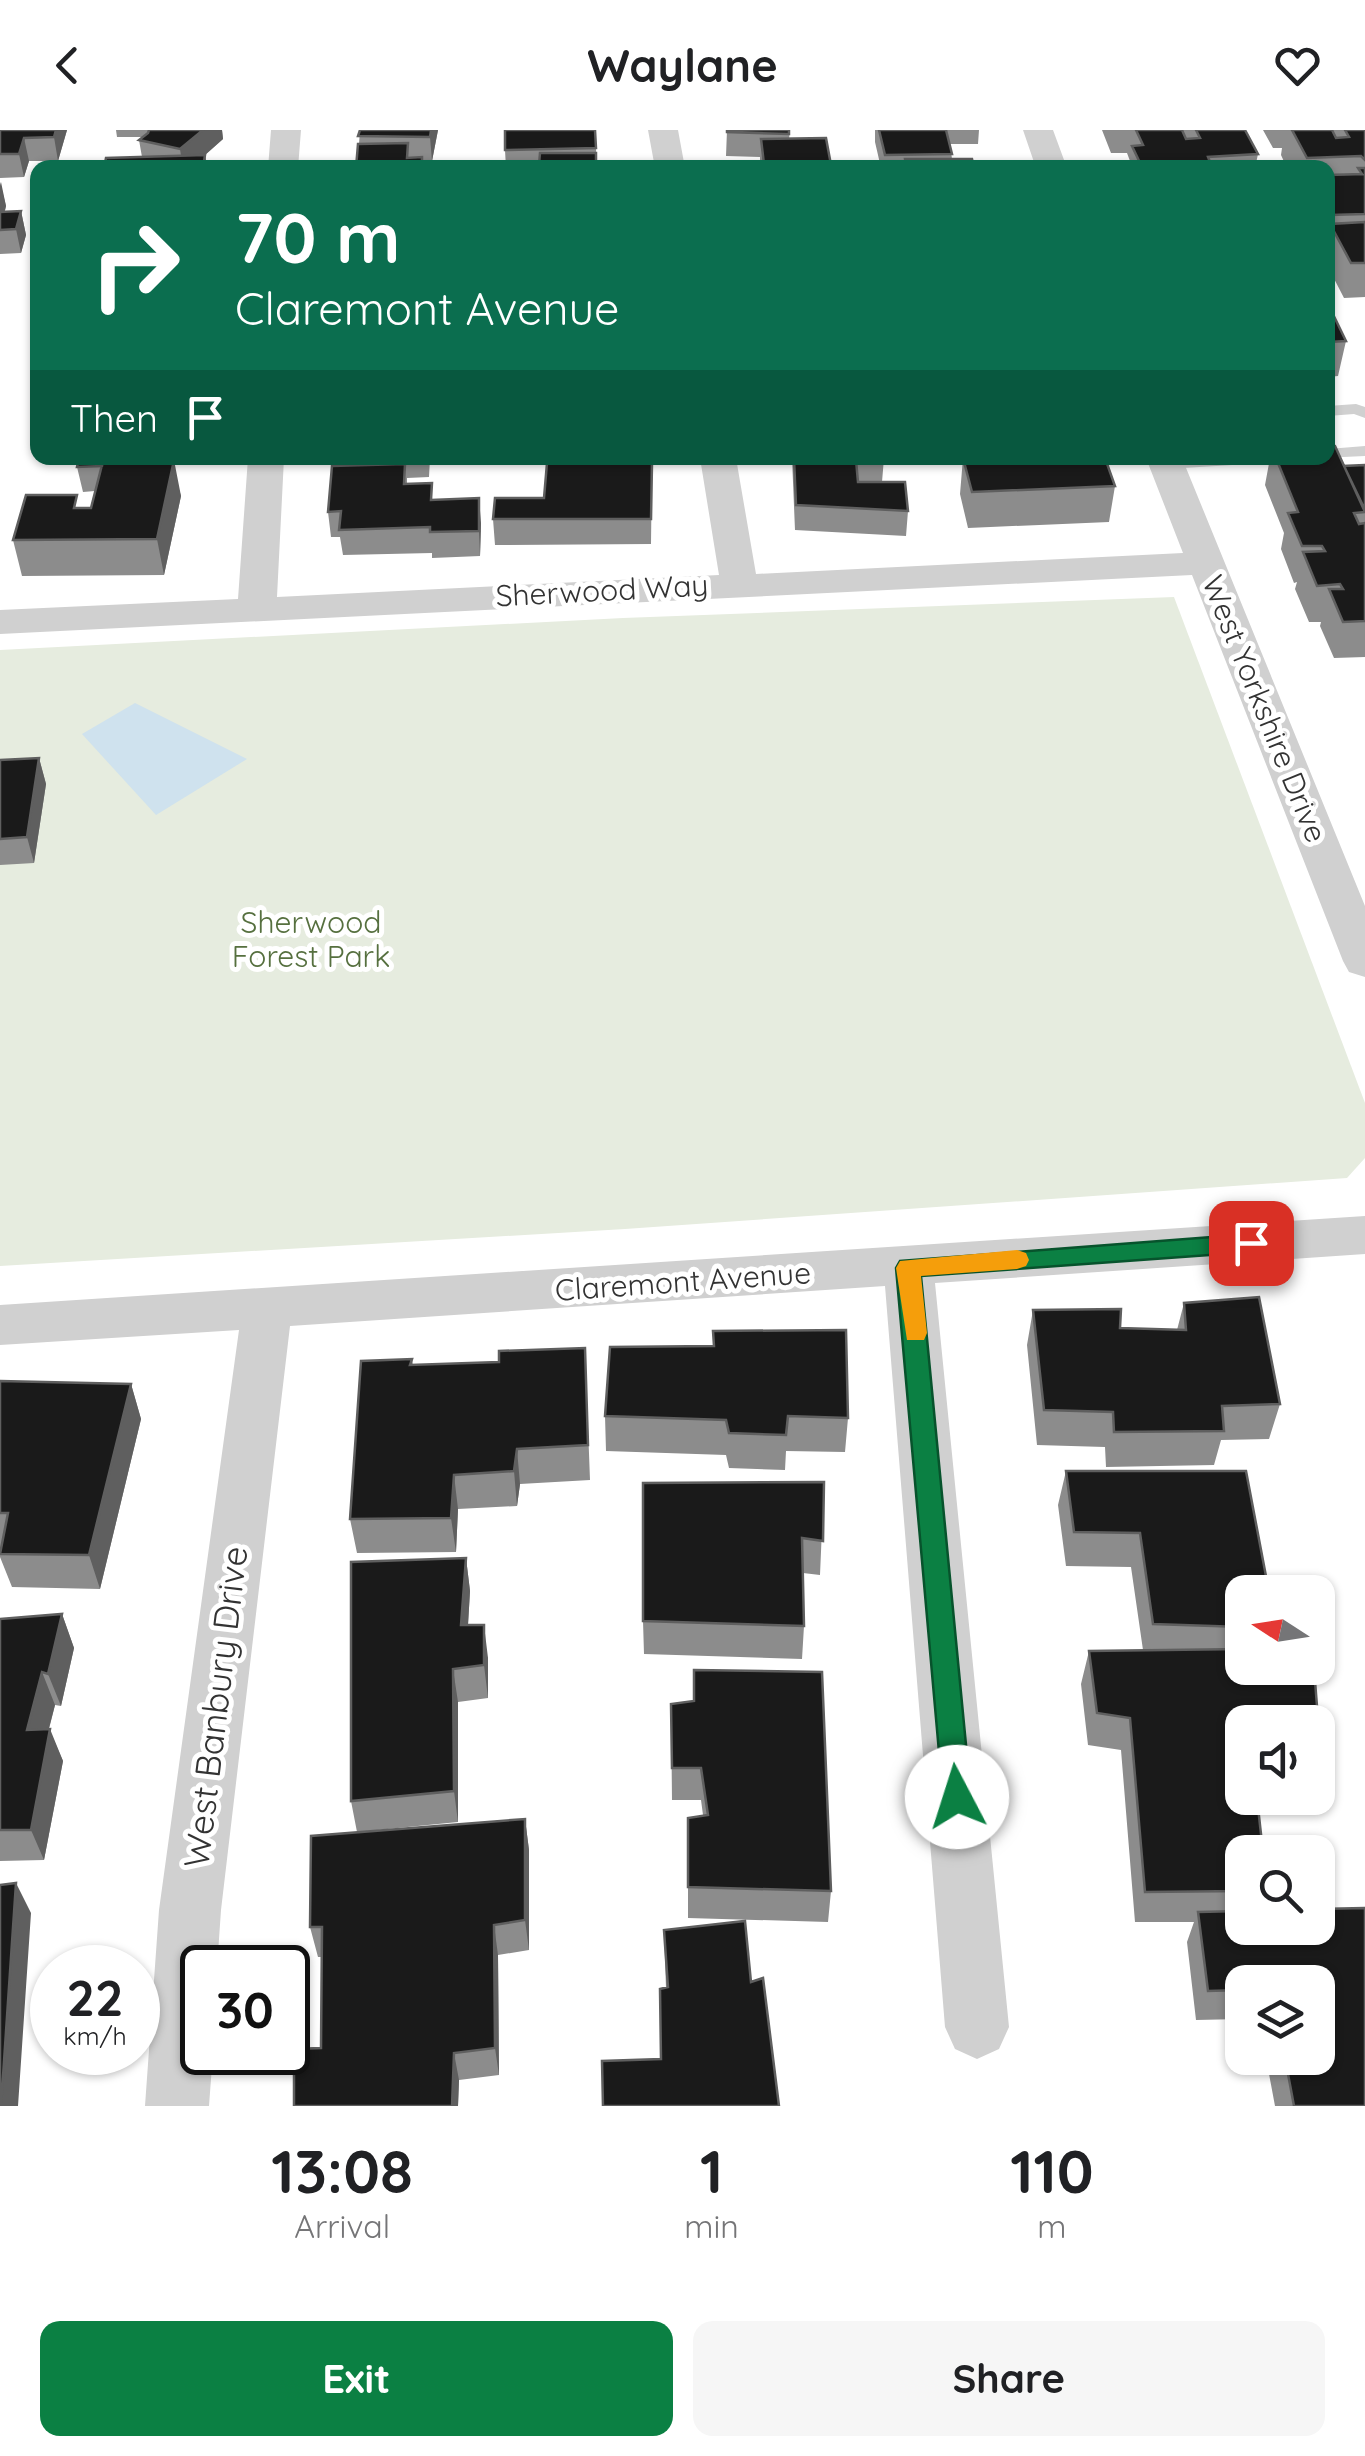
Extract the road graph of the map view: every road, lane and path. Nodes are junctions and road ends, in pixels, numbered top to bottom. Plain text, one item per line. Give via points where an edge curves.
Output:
1 (286, 130) edge
2 (664, 130) edge
3 (1038, 130) edge
4 (284, 160) edge
5 (669, 160) edge
6 (1049, 160) edge
7 (1335, 412) edge
8 (1365, 413) edge
9 (1365, 451) edge
10 (1335, 453) edge
11 (266, 465) edge
12 (719, 465) edge
13 (1168, 465) edge
14 (1205, 563) junction
15 (739, 584) junction
16 (257, 608) junction
17 (0, 622) edge
18 (1365, 960) edge
19 (1365, 1235) edge
20 (908, 1268) junction
21 (267, 1308) junction
22 (0, 1325) edge
23 (978, 2027) dead end
24 (177, 2106) edge

1 - 4 street
2 - 5 street
3 - 6 street
7 - 8 lane
9 - 10 lane
11 - 16 street
12 - 15 street
13 - 14 street, West Yorkshire Drive
14 - 15 street, Sherwood Way
14 - 18 street, West Yorkshire Drive
15 - 16 street, Sherwood Way
16 - 17 street, Sherwood Way
19 - 20 street, Claremont Avenue
20 - 21 street, Claremont Avenue
20 - 23 street
21 - 22 street, Claremont Avenue
21 - 24 street, West Banbury Drive via 190,1910

